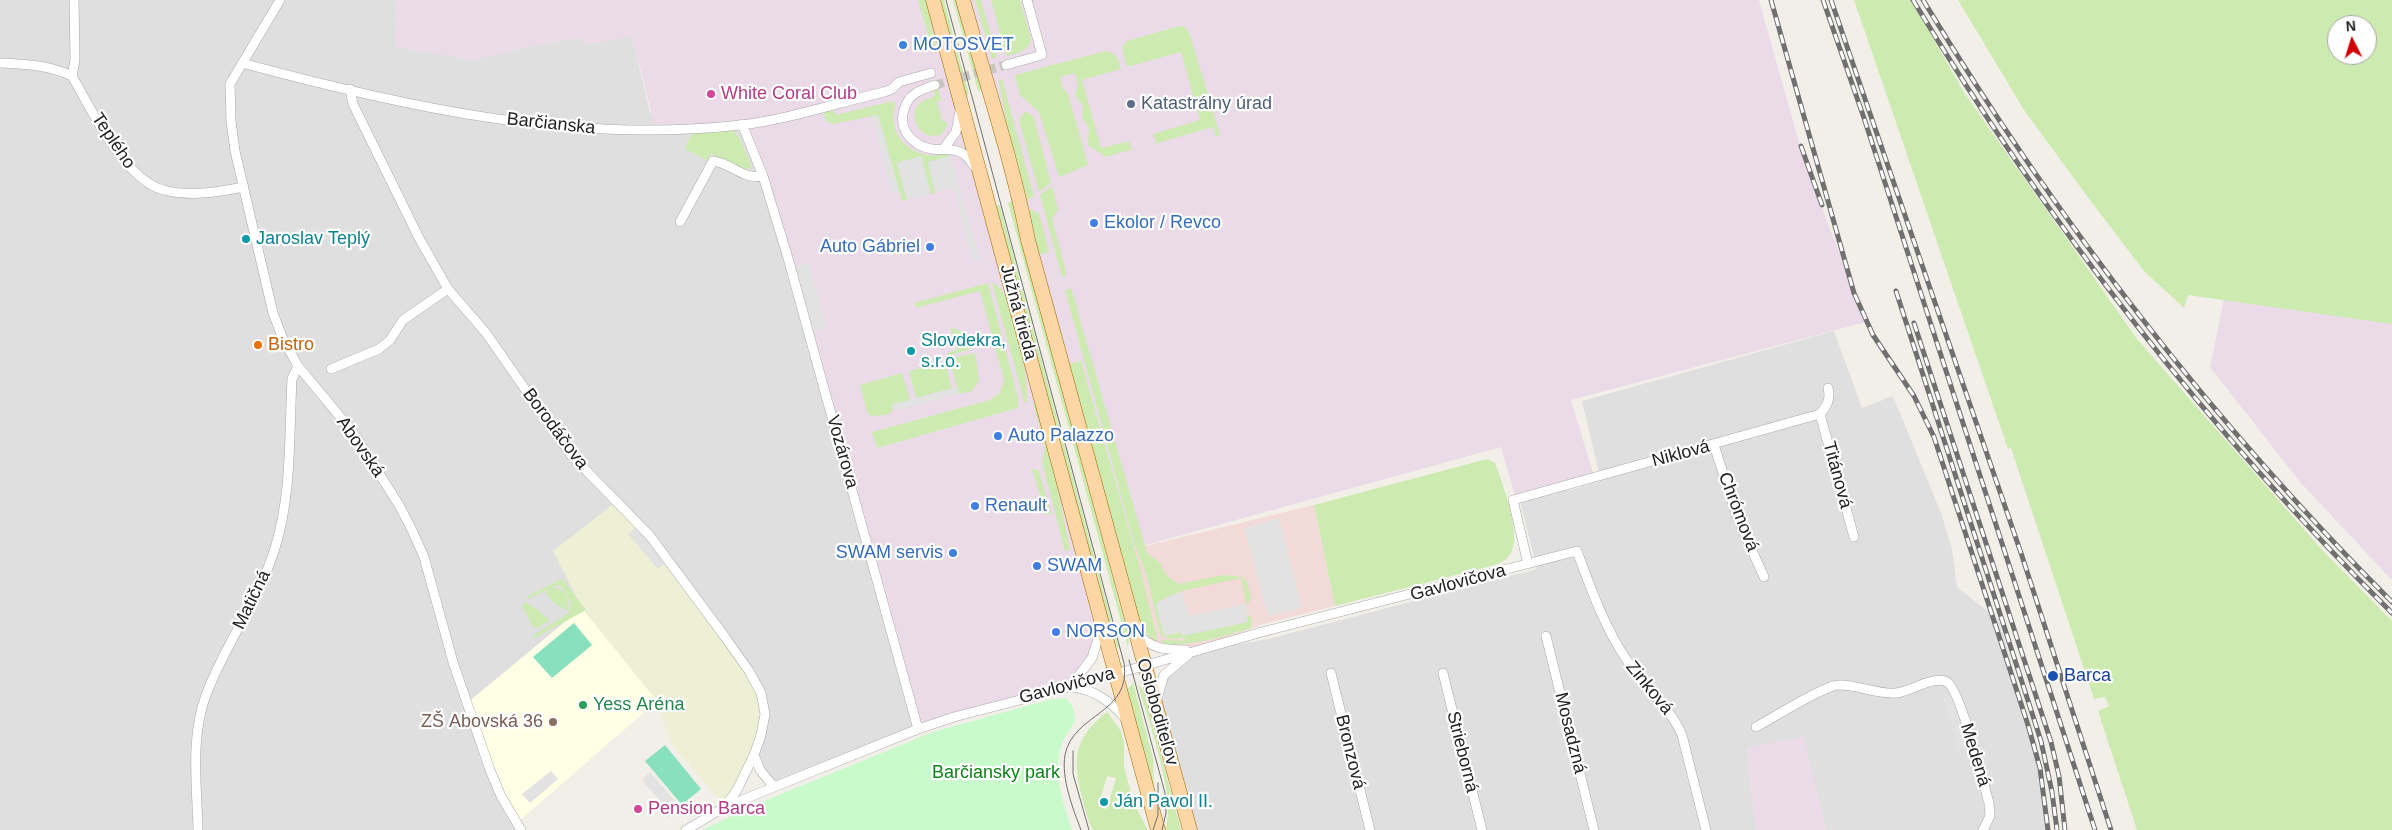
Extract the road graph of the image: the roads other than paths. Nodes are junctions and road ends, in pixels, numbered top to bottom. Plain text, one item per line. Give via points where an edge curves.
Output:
1 (74, 0) edge
2 (280, 0) edge
3 (933, 0) edge
4 (963, 0) edge
5 (968, 0) edge
6 (1027, 0) edge
7 (968, 15) junction
8 (0, 62) edge
9 (242, 63) junction
10 (1006, 65) tunnel mouth
11 (931, 73) dead end
12 (72, 76) junction
13 (935, 85) tunnel mouth
14 (350, 89) junction
15 (960, 103) junction
16 (742, 124) junction
17 (944, 148) junction
18 (979, 171) junction
19 (763, 176) junction
20 (244, 187) junction
21 (680, 222) dead end
22 (448, 289) junction
23 (298, 366) junction
24 (331, 369) dead end
25 (1828, 388) dead end
26 (1820, 414) junction
27 (1714, 446) junction
28 (1854, 537) dead end
29 (1577, 551) joint
30 (1528, 564) junction
31 (1764, 577) dead end
32 (1132, 623) junction
33 (1102, 624) junction
34 (1546, 636) dead end
35 (1196, 650) junction
36 (1144, 665) junction
37 (1116, 673) junction
38 (1331, 673) dead end
39 (1443, 673) dead end
40 (1070, 687) junction
41 (1156, 705) junction
42 (1129, 722) junction
43 (1756, 727) dead end
44 (918, 728) junction
45 (754, 755) junction
46 (774, 786) junction
47 (724, 808) junction
48 (198, 830) edge
49 (521, 830) edge
50 (686, 830) edge
51 (1158, 830) edge
52 (1190, 830) edge
53 (1370, 830) edge
54 (1482, 830) edge
55 (1594, 830) edge
56 (1706, 830) edge
57 (1983, 830) edge

1 - 12 street via 75,60
2 - 9 street
3 - 15 main road, Južná trieda
4 - 7 main road, Južná trieda
5 - 7 street
6 - 10 street via 1042,54
7 - 32 main road, Južná trieda via 996,108
8 - 12 street via 60,70
9 - 14 street, Barčianska
9 - 20 street, Abovská via 230,84 230,99 235,151
11 - 16 street, Barčianska via 899,82 884,92
12 - 20 street, Teplého via 100,125 135,174 146,183 185,194
13 - 17 street via 911,96 902,119 906,134 914,143 932,149
14 - 16 street, Barčianska via 456,113 565,128 656,130
14 - 22 street, Borodáčova via 353,104 419,238
15 - 17 street via 956,132
15 - 18 main road, Južná trieda
16 - 19 street, Vozárova
17 - 18 street via 964,155
18 - 33 main road, Južná trieda
19 - 21 street via 746,176 713,161
19 - 44 street, Vozárova
20 - 23 street, Abovská via 273,313
22 - 24 street via 403,320 390,340 378,349
22 - 45 street, Borodáčova via 486,333 571,455 650,536 749,671 764,703 761,735
23 - 48 street, Matičná via 292,379 288,470 283,518 275,549 257,595 206,695 200,720 196,744
23 - 49 street, Abovská via 352,431 412,530 424,557 455,670 490,770
25 - 26 street via 1827,406
26 - 27 street, Niklová
26 - 28 street, Titánová
27 - 30 street, Niklová via 1513,500
27 - 31 street, Chrómová via 1737,517
29 - 30 street, Gavlovičova
29 - 56 street, Zinková via 1616,643 1628,663 1677,722
30 - 35 street, Gavlovičova
32 - 35 street via 1140,636 1151,644 1169,650
32 - 36 main road, Osloboditeľov
33 - 37 main road, Osloboditeľov
33 - 40 street via 1092,658
34 - 55 street, Mosadzná
35 - 36 street, Gavlovičova
35 - 41 street via 1164,675
36 - 37 street, Gavlovičova
36 - 41 main road, Osloboditeľov
37 - 40 street, Gavlovičova
37 - 42 main road, Osloboditeľov
38 - 53 street, Bronzová
39 - 54 street, Strieborná
40 - 42 street via 1085,689 1103,698
40 - 44 street, Gavlovičova
41 - 52 main road, Osloboditeľov
42 - 51 main road, Osloboditeľov
43 - 57 street, Medená via 1838,685 1886,694 1947,682 1954,690 1961,709 1989,803 1990,816
44 - 46 street, Gavlovičova
45 - 46 street via 760,770
45 - 47 street, Borodáčova
46 - 47 street, Gavlovičova
47 - 50 street, Gavlovičova

